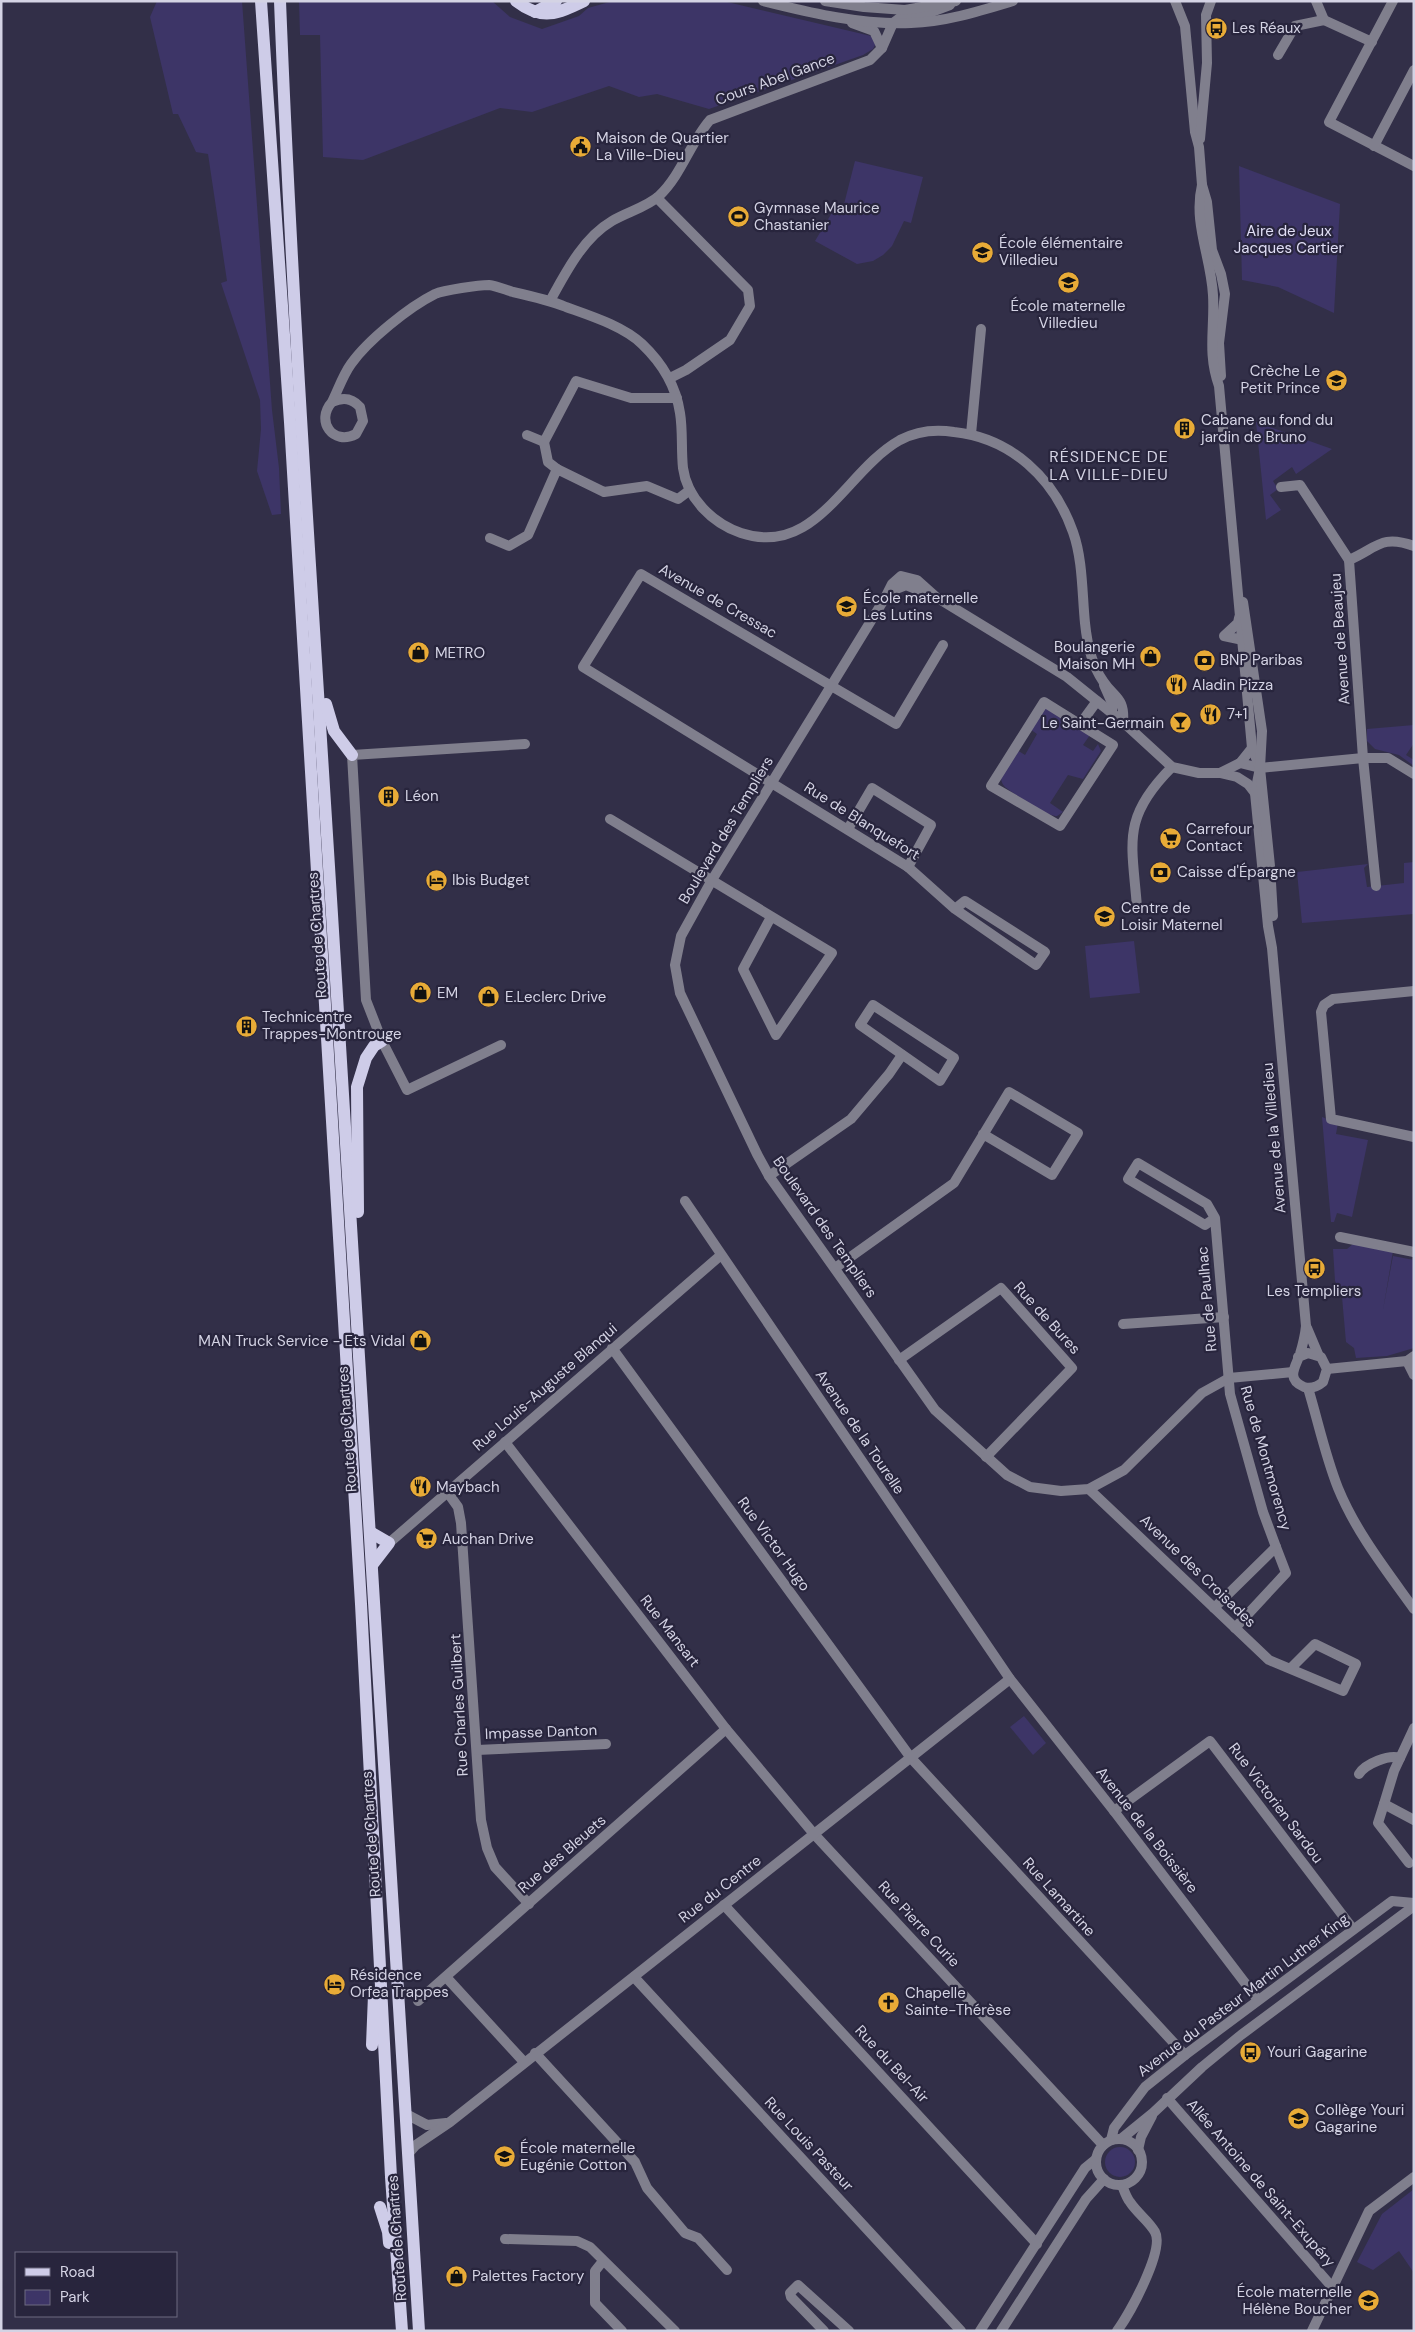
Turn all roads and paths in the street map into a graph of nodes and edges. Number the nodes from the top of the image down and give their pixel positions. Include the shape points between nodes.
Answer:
1 (261, 1) edge
2 (280, 1) edge
3 (516, 1) edge
4 (556, 1) edge
5 (584, 1) edge
6 (763, 1) edge
7 (825, 1) edge
8 (956, 1) edge
9 (961, 1) edge
10 (1013, 1) edge
11 (1175, 1) edge
12 (1211, 1) edge
13 (1316, 1) edge
14 (1393, 1) edge
15 (795, 9) junction
16 (882, 9) junction
17 (535, 12) junction
18 (1324, 20) junction
19 (893, 23) junction
20 (1372, 42) junction
21 (882, 48) junction
22 (1278, 55) dead end
23 (1414, 70) edge
24 (1374, 146) junction
25 (1199, 147) junction
26 (1414, 166) edge
27 (1202, 185) junction
28 (657, 198) junction
29 (1211, 279) junction
30 (1225, 294) junction
31 (550, 301) junction
32 (981, 328) dead end
33 (670, 378) junction
34 (1219, 386) junction
35 (677, 398) junction
36 (332, 402) dead end
37 (971, 434) junction
38 (527, 435) dead end
39 (544, 442) junction
40 (557, 469) junction
41 (1281, 487) dead end
42 (690, 490) junction
43 (490, 538) dead end
44 (1414, 546) edge
45 (1349, 560) junction
46 (1239, 587) junction
47 (313, 591) junction
48 (1240, 618) junction
49 (1243, 640) junction
50 (943, 645) dead end
51 (1103, 682) junction
52 (832, 686) junction
53 (1097, 702) junction
54 (1112, 714) junction
55 (1123, 722) junction
56 (1081, 723) junction
57 (526, 744) dead end
58 (1252, 748) junction
59 (352, 755) junction
60 (1363, 758) junction
61 (1240, 764) junction
62 (1172, 767) junction
63 (1260, 768) junction
64 (1220, 774) junction
65 (1414, 774) edge
66 (1237, 776) junction
67 (772, 783) junction
68 (1255, 793) junction
69 (610, 819) dead end
70 (848, 829) junction
71 (908, 867) junction
72 (712, 880) junction
73 (1376, 886) dead end
74 (1137, 907) dead end
75 (955, 909) junction
76 (771, 917) junction
77 (1272, 948) junction
78 (1414, 991) edge
79 (382, 1041) junction
80 (501, 1045) dead end
81 (902, 1055) junction
82 (983, 1134) junction
83 (1414, 1137) edge
84 (769, 1176) junction
85 (685, 1201) dead end
86 (1215, 1218) junction
87 (351, 1232) junction
88 (1340, 1237) dead end
89 (1414, 1252) edge
90 (721, 1255) junction
91 (835, 1268) junction
92 (1224, 1317) junction
93 (1123, 1324) dead end
94 (1306, 1326) junction
95 (612, 1348) junction
96 (1318, 1354) junction
97 (1298, 1357) junction
98 (1411, 1358) edge
99 (900, 1360) junction
100 (1328, 1369) junction
101 (1292, 1372) junction
102 (1414, 1375) edge
103 (1229, 1378) junction
104 (1319, 1385) junction
105 (1308, 1388) junction
106 (1316, 1419) junction
107 (506, 1442) junction
108 (986, 1457) junction
109 (1089, 1489) junction
110 (448, 1493) junction
111 (370, 1532) junction
112 (389, 1543) junction
113 (1276, 1547) junction
114 (372, 1565) junction
115 (1214, 1608) junction
116 (1414, 1609) edge
117 (1235, 1628) junction
118 (1290, 1668) junction
119 (1010, 1679) junction
120 (1414, 1728) edge
121 (726, 1729) junction
122 (606, 1744) dead end
123 (477, 1750) junction
124 (911, 1758) junction
125 (1400, 1758) junction
126 (1359, 1774) dead end
127 (1384, 1804) junction
128 (1114, 1810) junction
129 (1414, 1820) edge
130 (814, 1834) junction
131 (1409, 1863) dead end
132 (528, 1904) junction
133 (1414, 1904) edge
134 (724, 1905) junction
135 (1353, 1929) junction
136 (380, 1973) junction
137 (446, 1977) junction
138 (634, 1977) junction
139 (1258, 2000) junction
140 (418, 2002) dead end
141 (372, 2045) dead end
142 (535, 2053) junction
143 (1185, 2055) junction
144 (524, 2062) junction
145 (1167, 2098) junction
146 (1153, 2113) junction
147 (406, 2114) junction
148 (450, 2122) junction
149 (1112, 2141) junction
150 (1138, 2150) junction
151 (408, 2154) junction
152 (1096, 2159) junction
153 (1414, 2177) edge
154 (1104, 2179) junction
155 (1122, 2185) junction
156 (380, 2207) dead end
157 (505, 2239) dead end
158 (1037, 2244) junction
159 (604, 2261) junction
160 (727, 2270) dead end
161 (399, 2283) junction
162 (1333, 2288) junction
163 (402, 2331) edge
164 (419, 2331) edge
165 (622, 2331) edge
166 (675, 2331) edge
167 (824, 2331) edge
168 (849, 2331) edge
169 (961, 2331) edge
170 (980, 2331) edge
171 (1001, 2331) edge
172 (1117, 2331) edge
173 (1312, 2331) edge

1 - 136 main road, Route de Chartres via 362,1604
2 - 47 main road, Route de Chartres via 289,228
3 - 17 main road
4 - 17 main road
5 - 17 main road via 555,14
6 - 15 street
7 - 16 street
8 - 16 street via 905,10
9 - 19 street via 926,14 901,17
10 - 19 street via 943,19
11 - 25 street, Avenue de la Villedieu via 1185,26
12 - 25 street, Avenue de la Villedieu via 1206,14 1207,63
13 - 18 street
14 - 20 street
15 - 19 street
15 - 21 street via 862,25 874,31
16 - 19 street
18 - 20 street
18 - 22 street via 1295,26
19 - 21 street, Cours Abel Gance
20 - 24 street via 1330,122
21 - 28 street, Cours Abel Gance via 870,60 710,120 682,166
23 - 24 street
24 - 26 street
25 - 27 street, Avenue de la Villedieu
27 - 29 street, Avenue de la Villedieu via 1198,201
27 - 30 street, Avenue de la Villedieu via 1212,250
28 - 31 street, Cours Abel Gance via 611,221 597,233 585,245
28 - 33 street via 748,290 750,306 730,340
29 - 30 street
29 - 34 street, Avenue de la Villedieu via 1211,340
30 - 34 street, Avenue de la Villedieu via 1219,343 1222,374
31 - 33 street via 627,333 642,343
31 - 36 street via 489,285 437,293 382,330 350,364
32 - 37 street
33 - 35 street
34 - 46 street, Avenue de la Villedieu
35 - 39 street via 631,398 576,380
35 - 42 street via 683,466
37 - 42 street via 939,430 904,438 880,452 816,519 788,535 771,538 739,532 709,514
37 - 51 street via 1002,445 1032,467 1046,481 1068,519 1077,547 1087,641
38 - 39 street
39 - 40 street via 548,462
40 - 42 street via 604,492 647,486 678,499
40 - 43 street via 528,535 509,546
41 - 45 street via 1300,486
44 - 45 street, Avenue de Beaujeu via 1397,540 1389,541 1374,545
45 - 60 street, Avenue de Beaujeu
46 - 48 street, Avenue de la Villedieu
46 - 63 street, Avenue de la Villedieu via 1246,613 1262,731
47 - 59 main road via 323,638 329,720
47 - 87 main road, Route de Chartres
48 - 49 street, Avenue de la Villedieu
48 - 49 street via 1224,636
49 - 58 street, Avenue de la Villedieu
50 - 52 street via 896,724
51 - 54 street via 1112,703
51 - 55 street via 1118,696 1124,713
52 - 53 street, Boulevard des Templiers via 892,584 901,576 917,580 936,597 1067,677
52 - 67 street, Boulevard des Templiers
52 - 67 street, Avenue de Cressac via 641,574 583,667
53 - 54 street, Boulevard des Templiers
53 - 56 street
54 - 55 street, Boulevard des Templiers
55 - 62 street, Boulevard des Templiers
56 - 56 street via 1044,702 991,786 1060,826 1114,745
57 - 59 street
58 - 61 street
58 - 63 street, Avenue de la Villedieu
59 - 79 street via 366,1000
60 - 63 street
60 - 65 street via 1388,758
60 - 73 street, Avenue de Beaujeu
61 - 63 street
61 - 64 street
62 - 64 street
62 - 74 street via 1155,784 1135,818 1132,835
63 - 66 street
63 - 68 street, Avenue de la Villedieu
63 - 77 street, Avenue de la Villedieu via 1270,866
64 - 66 street
66 - 68 street
67 - 70 street, Rue de Blanquefort
67 - 72 street, Boulevard des Templiers
68 - 77 street, Avenue de la Villedieu
69 - 72 street
70 - 71 street, Rue de Blanquefort
70 - 71 street via 872,788 931,825
71 - 75 street, Rue de Blanquefort
72 - 76 street
72 - 84 street, Boulevard des Templiers via 680,936 675,966 678,984
75 - 75 street, Rue de Blanquefort via 964,901 1045,952 1036,965
76 - 76 street via 743,970 776,1035 832,953
77 - 94 street, Avenue de la Villedieu
78 - 83 street via 1333,999 1324,1005 1321,1012 1331,1119
79 - 80 street via 407,1090
79 - 87 main road via 366,1058 357,1087 359,1220
81 - 81 street via 940,1081 954,1058 873,1005 860,1026
81 - 84 street via 852,1119
82 - 82 street via 1052,1175 1078,1133 1009,1092
82 - 91 street via 954,1183
84 - 91 street, Boulevard des Templiers
85 - 90 street, Avenue de la Tourelle
86 - 86 street, Rue de Paulhac via 1207,1204 1138,1163 1128,1179 1205,1225
86 - 92 street, Rue de Paulhac
87 - 111 main road, Route de Chartres
88 - 89 street
90 - 95 street, Rue Louis-Auguste Blanqui
90 - 119 street, Avenue de la Tourelle
91 - 99 street, Boulevard des Templiers
92 - 93 street
92 - 103 street, Rue de Paulhac
94 - 96 street, Avenue de la Villedieu
94 - 97 street, Avenue de la Villedieu
95 - 107 street, Rue Louis-Auguste Blanqui
95 - 124 street, Rue Victor Hugo
96 - 97 street
96 - 100 street
97 - 101 street
98 - 100 street
98 - 102 street
99 - 108 street, Boulevard des Templiers via 935,1410
99 - 108 street, Rue de Bures via 1001,1288 1072,1368
100 - 104 street via 1326,1378
101 - 103 street, Boulevard des Templiers
101 - 105 street via 1298,1383
103 - 109 street, Boulevard des Templiers via 1202,1393 1124,1470
103 - 113 street, Rue de Montmorency via 1230,1394
104 - 105 street
104 - 106 street
105 - 106 street
106 - 116 street via 1338,1488 1353,1521
107 - 110 street, Rue Louis-Auguste Blanqui
107 - 121 street, Rue Mansart
108 - 109 street, Boulevard des Templiers via 1007,1475 1030,1487 1060,1491
109 - 115 street, Avenue des Croisades
110 - 112 street, Rue Louis-Auguste Blanqui
110 - 123 street, Rue Charles Guilbert via 458,1507 461,1524
111 - 112 main road
111 - 114 main road, Route de Chartres
112 - 114 main road
113 - 115 street, Rue de Montmorency
113 - 117 street, Rue de Montmorency via 1286,1574
114 - 147 main road, Route de Chartres
115 - 117 street, Avenue des Croisades
117 - 118 street, Avenue des Croisades via 1269,1660
118 - 118 street, Avenue des Croisades via 1343,1691 1356,1664 1315,1644
119 - 124 street, Rue du Centre
119 - 128 street, Avenue de la Boissière
120 - 125 street
121 - 130 street, Rue Mansart
121 - 132 street, Rue des Bleuets
122 - 123 street, Impasse Danton
123 - 132 street, Rue Charles Guilbert via 480,1820 488,1848 495,1867
124 - 130 street, Rue du Centre
124 - 143 street, Rue Lamartine
125 - 126 street via 1388,1758 1362,1768
125 - 127 street
127 - 129 street
127 - 131 street via 1378,1823
128 - 135 street, Rue Victorien Sardou via 1210,1741
128 - 139 street, Avenue de la Boissière
130 - 134 street, Rue du Centre
130 - 149 street, Rue Pierre Curie
132 - 137 street, Rue des Bleuets
133 - 135 street, Avenue du Pasteur Martin Luther King via 1392,1901
133 - 145 street, Avenue du Pasteur Martin Luther King via 1242,2034
134 - 138 street, Rue du Centre
134 - 158 street, Rue du Bel-Air
135 - 139 street, Avenue du Pasteur Martin Luther King
136 - 141 main road via 374,1994
136 - 161 main road, Route de Chartres
137 - 140 street, Rue des Bleuets
137 - 144 street
138 - 142 street, Rue du Centre
138 - 169 street, Rue Louis Pasteur
139 - 143 street, Avenue du Pasteur Martin Luther King
142 - 144 street, Rue du Centre
142 - 160 street via 635,2162 647,2188 685,2233 698,2238
143 - 149 street, Avenue du Pasteur Martin Luther King via 1145,2087 1114,2128
144 - 148 street, Rue du Centre
145 - 146 street, Avenue du Pasteur Martin Luther King
145 - 162 street, Allée Antoine de Saint-Exupéry
146 - 149 street, Avenue du Pasteur Martin Luther King
146 - 150 street, Avenue du Pasteur Martin Luther King
147 - 148 street via 427,2125
147 - 151 main road, Route de Chartres
148 - 151 street, Rue du Centre
149 - 150 street via 1128,2141
149 - 152 street, Avenue du Pasteur Martin Luther King
150 - 155 street, Avenue du Pasteur Martin Luther King via 1142,2162 1138,2175
151 - 164 main road, Route de Chartres
152 - 154 street via 1096,2166
152 - 158 street, Avenue du Pasteur Martin Luther King via 1085,2168
153 - 162 street via 1369,2211
154 - 155 street
154 - 171 street via 1086,2200
155 - 172 street via 1129,2202 1156,2233 1158,2244 1127,2317
156 - 161 main road via 388,2232 391,2268
157 - 159 street via 577,2241 590,2247
158 - 170 street, Avenue du Pasteur Martin Luther King
159 - 165 street via 595,2271 595,2303
159 - 166 street
161 - 163 main road, Route de Chartres
162 - 173 street
167 - 168 street via 791,2297 790,2293 798,2285

